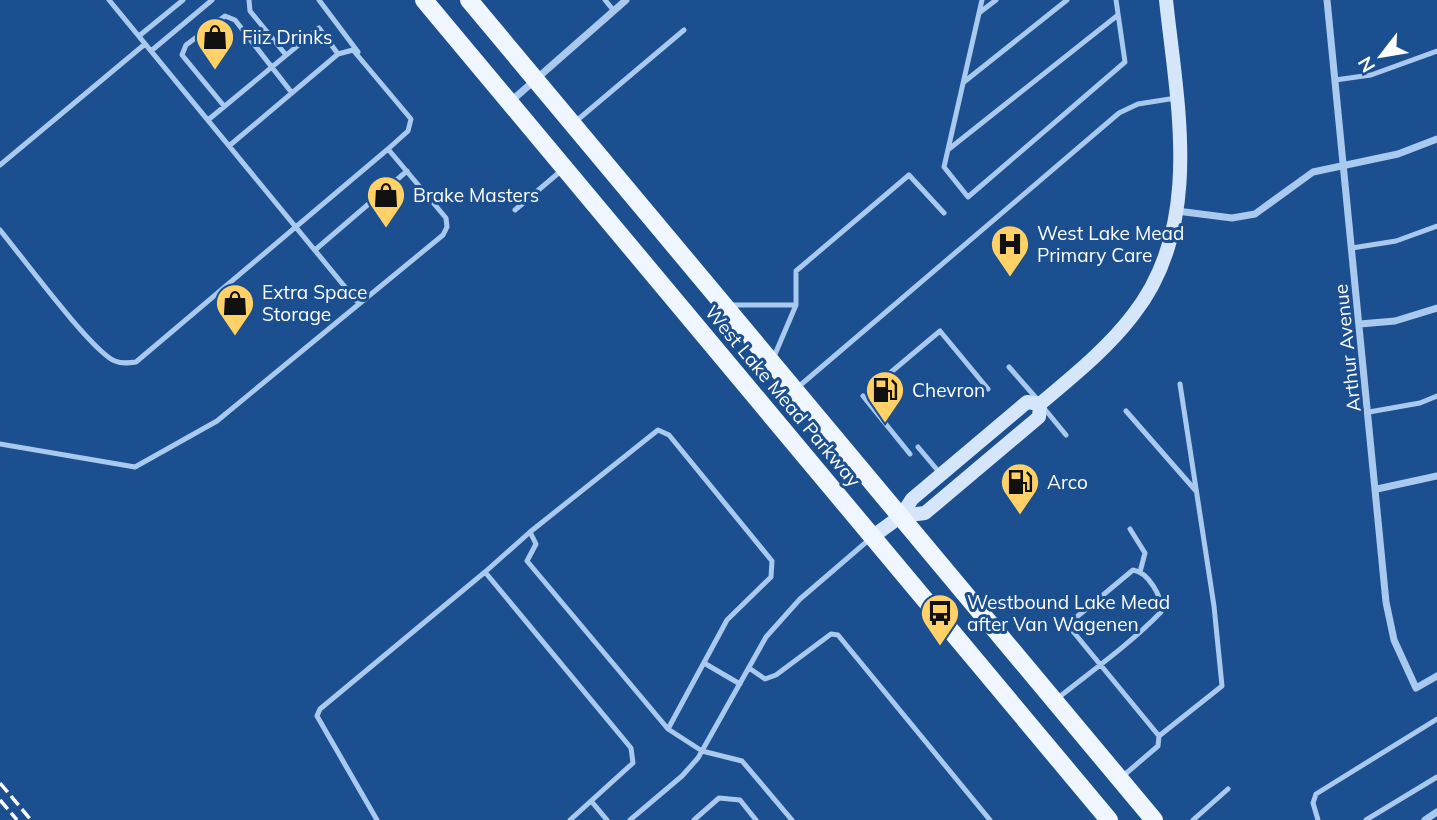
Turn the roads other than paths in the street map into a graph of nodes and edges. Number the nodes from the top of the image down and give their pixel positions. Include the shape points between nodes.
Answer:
1 (109, 0) edge
2 (183, 0) edge
3 (212, 0) edge
4 (249, 0) edge
5 (319, 0) edge
6 (424, 0) edge
7 (469, 0) edge
8 (605, 0) edge
9 (626, 0) edge
10 (982, 0) edge
11 (996, 0) edge
12 (1067, 0) edge
13 (1116, 0) edge
14 (1166, 0) edge
15 (1327, 0) edge
16 (614, 11) junction
17 (979, 13) junction
18 (1118, 15) junction
19 (684, 30) dead end
20 (139, 36) junction
21 (145, 44) junction
22 (151, 51) junction
23 (1437, 51) edge
24 (338, 54) junction
25 (359, 54) junction
26 (286, 55) junction
27 (271, 68) junction
28 (536, 80) junction
29 (1335, 80) junction
30 (964, 82) junction
31 (292, 93) junction
32 (1176, 98) junction
33 (510, 102) junction
34 (224, 106) junction
35 (208, 120) junction
36 (573, 124) junction
37 (1437, 139) edge
38 (229, 146) junction
39 (388, 149) junction
40 (948, 149) junction
41 (0, 165) edge
42 (1343, 166) junction
43 (564, 168) junction
44 (407, 171) junction
45 (514, 210) dead end
46 (1177, 211) junction
47 (944, 213) dead end
48 (1437, 226) edge
49 (296, 227) junction
50 (0, 230) edge
51 (1352, 248) junction
52 (315, 250) junction
53 (359, 304) junction
54 (725, 305) junction
55 (796, 305) junction
56 (1437, 308) edge
57 (1360, 324) junction
58 (772, 362) junction
59 (1009, 367) dead end
60 (878, 383) dead end
61 (1180, 384) dead end
62 (795, 389) junction
63 (988, 389) dead end
64 (863, 396) dead end
65 (1437, 396) edge
66 (1040, 404) junction
67 (1126, 411) dead end
68 (1369, 412) junction
69 (1066, 435) dead end
70 (0, 444) edge
71 (918, 447) dead end
72 (910, 454) dead end
73 (941, 474) junction
74 (1437, 476) edge
75 (1377, 489) junction
76 (1196, 491) junction
77 (901, 516) junction
78 (1130, 529) dead end
79 (530, 532) junction
80 (872, 537) junction
81 (485, 572) junction
82 (1140, 572) junction
83 (704, 663) junction
84 (1100, 665) junction
85 (749, 668) junction
86 (1437, 676) edge
87 (740, 684) junction
88 (1055, 700) junction
89 (1437, 719) edge
90 (668, 729) junction
91 (1159, 736) junction
92 (702, 751) junction
93 (1437, 777) edge
94 (1120, 779) junction
95 (1228, 789) dead end
96 (592, 802) junction
97 (1437, 813) edge
98 (377, 820) edge
99 (570, 820) edge
100 (607, 820) edge
101 (630, 820) edge
102 (694, 820) edge
103 (756, 820) edge
104 (792, 820) edge
105 (990, 820) edge
106 (1109, 820) edge
107 (1154, 820) edge
108 (1193, 820) edge
109 (1318, 820) edge
110 (1366, 820) edge
111 (1425, 820) edge

1 - 20 lane
2 - 20 lane
3 - 22 lane
4 - 26 lane via 250,10
5 - 25 lane
6 - 33 main road, West Lake Mead Parkway
7 - 28 main road, West Lake Mead Parkway
8 - 16 lane
9 - 16 street
10 - 17 lane
11 - 17 lane
12 - 30 lane
13 - 18 lane
14 - 32 main road
15 - 29 street, Arthur Avenue
16 - 28 street
17 - 30 lane
18 - 40 lane
18 - 40 lane via 1125,62 968,197 944,167
19 - 36 lane
20 - 21 lane
21 - 22 lane
21 - 41 lane
22 - 35 lane
23 - 29 lane via 1380,72
24 - 25 lane via 353,50
24 - 26 lane via 319,27
24 - 31 lane
25 - 39 lane via 411,119 408,131
26 - 27 lane
27 - 31 lane
27 - 34 lane
27 - 34 lane via 235,20 225,16 186,45 182,55
28 - 33 street
28 - 36 main road, West Lake Mead Parkway
29 - 42 street, Arthur Avenue
30 - 40 lane
31 - 38 lane
32 - 46 main road via 1181,171
32 - 62 lane via 1138,104 1119,113
33 - 43 main road, West Lake Mead Parkway
34 - 35 lane
35 - 38 lane
36 - 54 main road, West Lake Mead Parkway
37 - 42 street via 1398,154
38 - 49 lane
39 - 44 lane
39 - 49 lane
42 - 46 street via 1313,172 1255,214 1232,218
42 - 51 street, Arthur Avenue
43 - 45 lane
43 - 80 main road, West Lake Mead Parkway
44 - 52 lane
44 - 53 lane via 446,218 447,227
46 - 66 main road via 1162,264 1136,313
47 - 55 lane via 909,175 796,271
48 - 51 lane via 1396,241
49 - 50 lane via 136,362 127,364 114,361 94,344
49 - 52 lane
51 - 57 street, Arthur Avenue
52 - 53 lane
53 - 70 lane via 217,421 135,467
54 - 55 lane
54 - 58 main road, West Lake Mead Parkway
55 - 58 lane
56 - 57 street via 1395,321
57 - 68 street, Arthur Avenue
58 - 62 main road, West Lake Mead Parkway
59 - 66 lane
60 - 63 lane via 940,331
61 - 76 lane
62 - 77 main road, West Lake Mead Parkway
64 - 72 lane
65 - 68 lane
66 - 69 lane
66 - 73 main road via 1027,402
66 - 77 main road via 1039,417 925,513
67 - 76 lane
68 - 75 street, Arthur Avenue
71 - 73 lane
73 - 77 main road via 912,499
74 - 75 street
75 - 86 street, Arthur Avenue via 1386,602 1394,640 1416,688
76 - 91 lane via 1222,686
77 - 80 main road
77 - 88 main road, West Lake Mead Parkway
78 - 82 lane via 1143,547
79 - 81 lane
79 - 83 lane via 658,430 669,435 772,561 771,577 727,620
79 - 90 lane via 536,544 527,561
80 - 85 lane via 800,599 766,637
80 - 106 main road, West Lake Mead Parkway
81 - 96 lane via 631,748 633,763
81 - 98 lane via 320,709 317,716
82 - 84 lane via 1160,596 1161,612
82 - 84 lane via 1128,572 1070,624
83 - 87 lane
83 - 90 lane
84 - 88 lane
84 - 91 lane
85 - 87 lane
85 - 105 lane via 765,679 776,675 831,634 838,635
87 - 92 lane
88 - 94 main road, West Lake Mead Parkway
89 - 109 lane via 1316,794 1313,803
90 - 92 lane
91 - 94 lane via 1158,746
92 - 101 lane
92 - 104 lane via 742,761
93 - 110 lane
94 - 107 main road, West Lake Mead Parkway
95 - 108 lane
96 - 99 lane
96 - 100 lane
97 - 111 street
102 - 103 lane via 719,799 740,800

